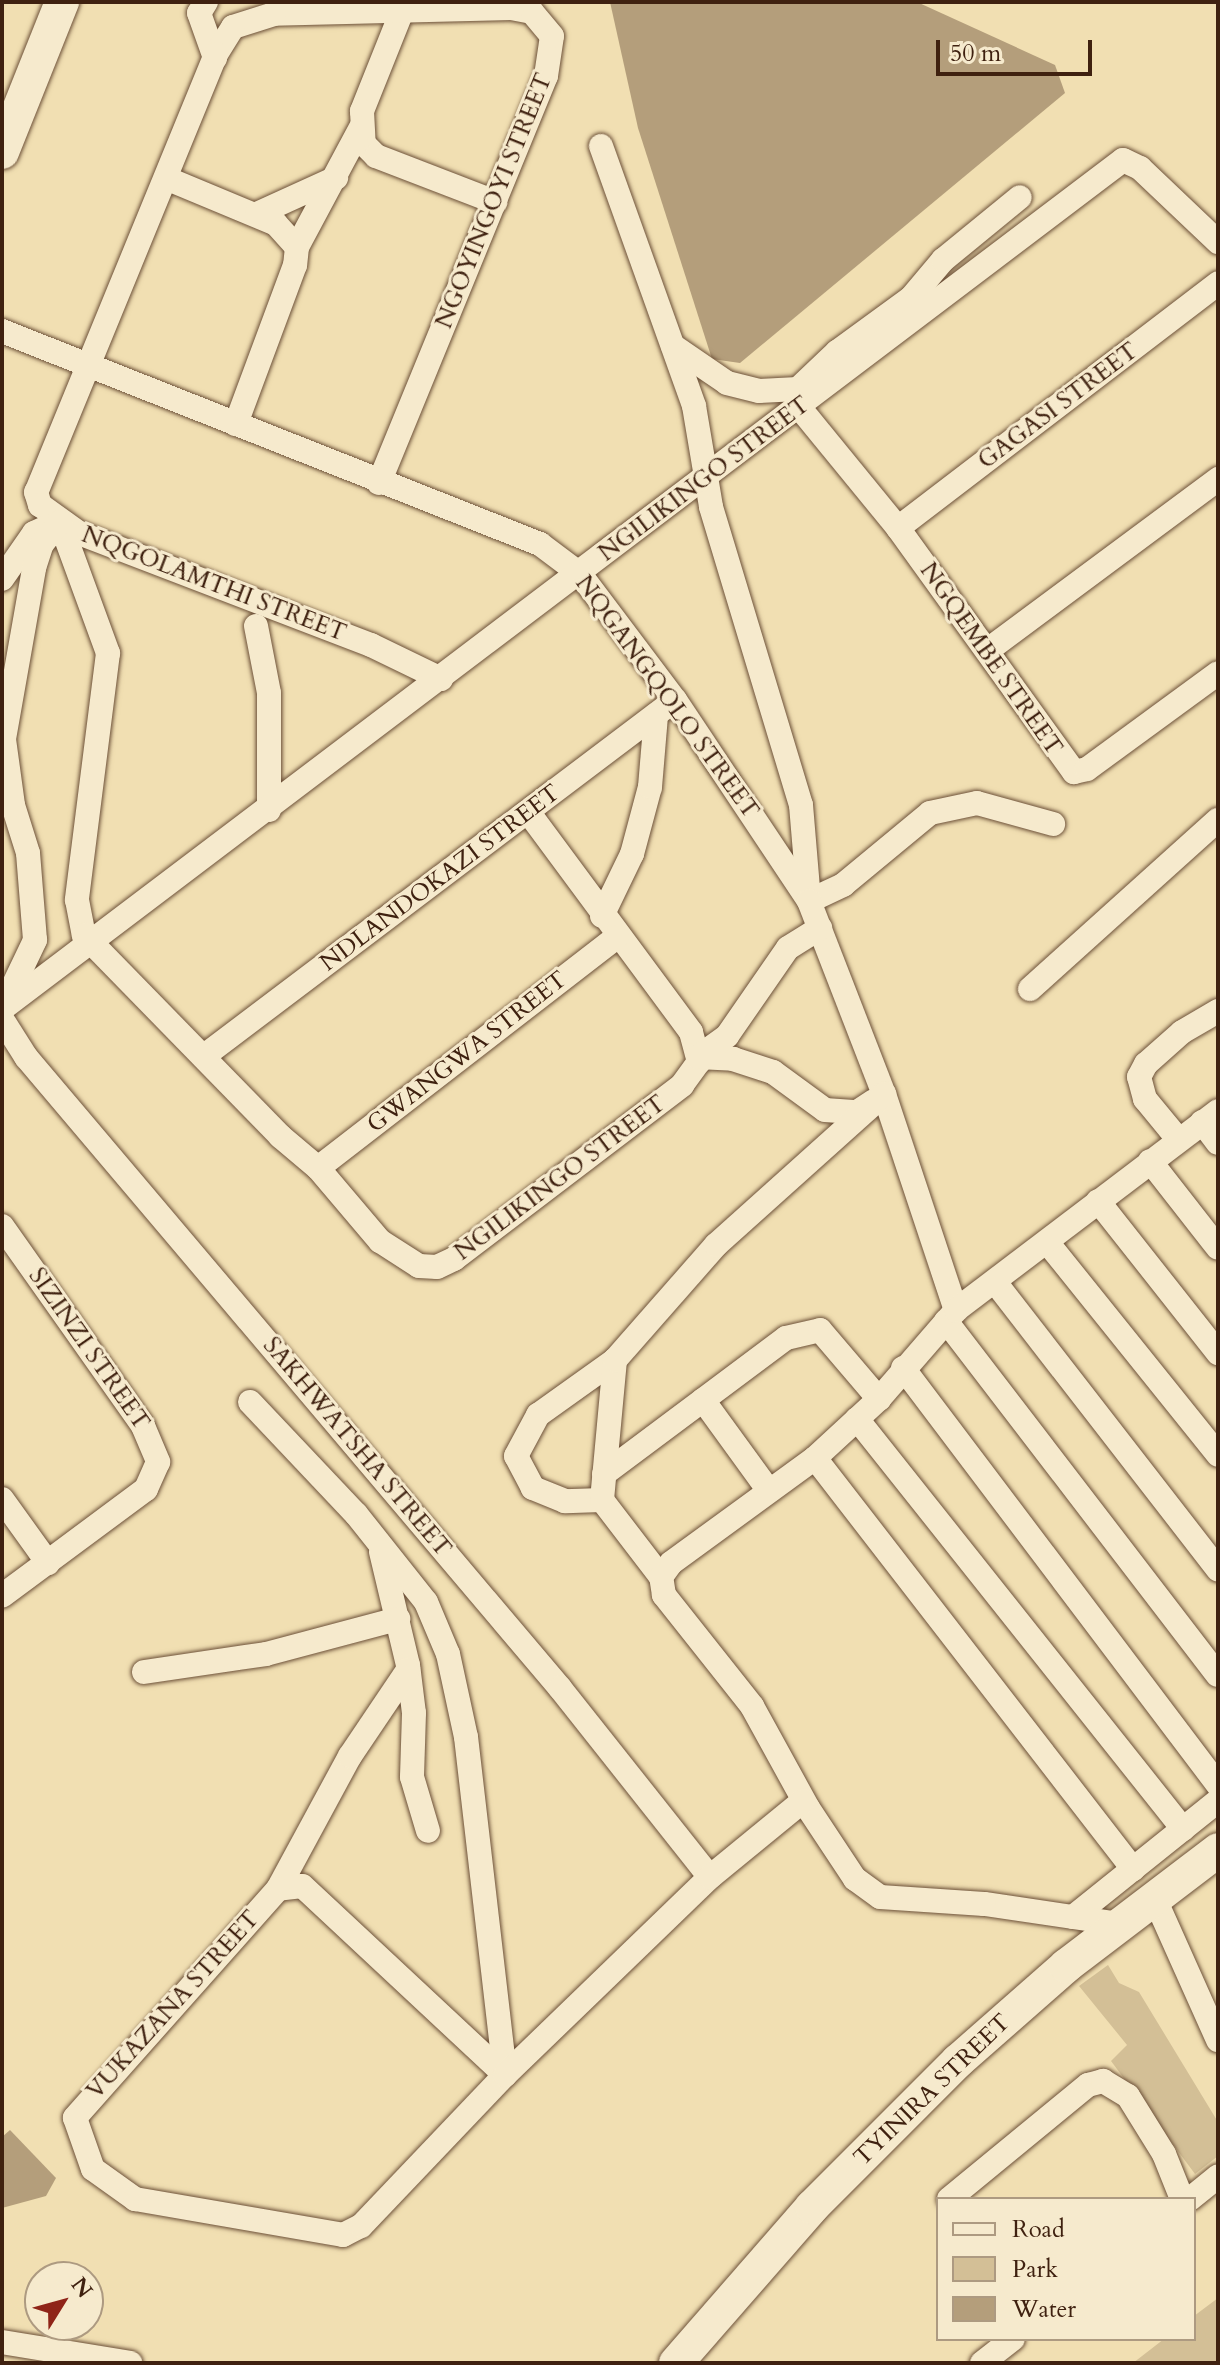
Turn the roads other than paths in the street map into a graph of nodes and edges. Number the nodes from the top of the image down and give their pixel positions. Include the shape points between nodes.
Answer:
1 (62, 2) edge
2 (206, 2) edge
3 (402, 11) junction
4 (215, 58) junction
5 (360, 129) junction
6 (601, 146) dead end
7 (2, 152) edge
8 (336, 178) junction
9 (168, 179) junction
10 (1020, 197) dead end
11 (495, 202) junction
12 (257, 214) junction
13 (1218, 242) edge
14 (297, 247) junction
15 (1218, 283) edge
16 (2, 331) edge
17 (673, 346) junction
18 (91, 368) junction
19 (799, 407) junction
20 (236, 424) junction
21 (704, 480) junction
22 (1217, 481) edge
23 (379, 483) junction
24 (60, 522) junction
25 (898, 528) junction
26 (580, 574) junction
27 (2, 579) edge
28 (256, 626) dead end
29 (988, 650) junction
30 (1218, 673) edge
31 (441, 679) junction
32 (666, 708) junction
33 (3, 736) edge
34 (6, 793) edge
35 (269, 810) junction
36 (528, 812) junction
37 (1218, 820) edge
38 (1053, 824) dead end
39 (809, 901) junction
40 (602, 916) junction
41 (820, 928) junction
42 (617, 937) junction
43 (93, 942) junction
44 (1030, 989) dead end
45 (2, 1008) edge
46 (1218, 1011) edge
47 (2, 1019) edge
48 (204, 1056) junction
49 (698, 1057) junction
50 (884, 1094) junction
51 (1210, 1117) edge
52 (1178, 1139) junction
53 (1218, 1143) edge
54 (1150, 1161) junction
55 (318, 1168) junction
56 (1098, 1201) junction
57 (2, 1226) edge
58 (1047, 1242) junction
59 (1218, 1248) edge
60 (995, 1282) junction
61 (951, 1316) junction
62 (1218, 1353) edge
63 (615, 1360) junction
64 (903, 1368) junction
65 (879, 1399) junction
66 (703, 1400) junction
67 (250, 1402) dead end
68 (857, 1419) junction
69 (1218, 1455) edge
70 (815, 1458) junction
71 (604, 1474) junction
72 (769, 1491) junction
73 (2, 1499) edge
74 (602, 1500) junction
75 (376, 1539) junction
76 (48, 1563) junction
77 (1218, 1570) edge
78 (661, 1577) junction
79 (2, 1596) edge
80 (398, 1619) junction
81 (408, 1670) junction
82 (144, 1672) dead end
83 (1218, 1675) edge
84 (1218, 1785) edge
85 (803, 1801) junction
86 (1218, 1801) edge
87 (1183, 1829) junction
88 (428, 1831) dead end
89 (1218, 1850) edge
90 (1133, 1869) junction
91 (710, 1877) junction
92 (278, 1889) junction
93 (1154, 1897) junction
94 (1073, 1917) junction
95 (1120, 1924) junction
96 (1212, 2006) edge
97 (1218, 2040) edge
98 (505, 2075) junction
99 (1218, 2176) edge
100 (951, 2197) edge
101 (1181, 2197) edge
102 (1192, 2197) edge
103 (1010, 2341) edge
104 (2, 2342) edge
105 (130, 2363) edge
106 (676, 2363) edge
107 (982, 2363) edge

1 - 7 street
2 - 4 street via 199,13
3 - 4 street, NGOYINGOYI STREET via 250,19 233,27
3 - 5 street
3 - 11 street, NGOYINGOYI STREET via 512,8 545,22 553,52
4 - 9 street, NGOYINGOYI STREET
5 - 8 street
5 - 11 street via 364,144 376,156
6 - 17 street
8 - 12 street
8 - 14 street
9 - 12 street
9 - 18 street, NGOYINGOYI STREET
10 - 17 street via 943,260 911,298 837,352 798,389 759,391 727,383
11 - 23 street, NGOYINGOYI STREET
12 - 14 street via 276,224
13 - 19 street, NGILIKINGO STREET via 1140,168 1123,160
14 - 20 street
15 - 25 street, GAGASI STREET
16 - 18 street, NQGANGQOLO STREET
17 - 21 street via 694,406
18 - 20 street, NQGANGQOLO STREET
18 - 24 street, NQGOLAMTHI STREET via 67,408 36,492 40,505
19 - 21 street, NGILIKINGO STREET
19 - 25 street, NGQEMBE STREET
20 - 23 street, NQGANGQOLO STREET
21 - 26 street, NGILIKINGO STREET
21 - 39 street via 801,805
22 - 29 street
23 - 26 street, NQGANGQOLO STREET via 540,544
24 - 27 street via 34,533
24 - 31 street, NQGOLAMTHI STREET via 371,645
24 - 33 street via 42,544 34,568
24 - 43 street via 108,653 77,900 84,935
25 - 29 street, NGQEMBE STREET
26 - 31 street, NGILIKINGO STREET
26 - 32 street, NQGANGQOLO STREET
28 - 35 street via 269,693
29 - 30 street, NGQEMBE STREET via 1074,772 1087,769
31 - 35 street, NGILIKINGO STREET
32 - 36 street, NDLANDOKAZI STREET
32 - 39 street, NQGANGQOLO STREET
32 - 40 street via 632,854
33 - 34 street
34 - 45 street via 28,853 35,940
35 - 43 street, NGILIKINGO STREET
36 - 40 street
36 - 48 street, NDLANDOKAZI STREET
37 - 44 street
38 - 39 street via 977,803 940,810 843,885
39 - 41 street, NQGANGQOLO STREET
40 - 42 street
41 - 49 street via 788,948 727,1036
41 - 50 street, NQGANGQOLO STREET
42 - 49 street via 691,1032
42 - 55 street, GWANGWA STREET
43 - 45 street, NGILIKINGO STREET
43 - 48 street, NGILIKINGO STREET
46 - 52 street via 1182,1032 1139,1077 1145,1099
47 - 91 street, SAKHWATSHA STREET via 26,1057 560,1688
48 - 55 street, NGILIKINGO STREET
49 - 50 street via 733,1059 773,1072 825,1110 857,1112
49 - 55 street, NGILIKINGO STREET via 682,1085 437,1267 398,1257
50 - 61 street, NQGANGQOLO STREET
50 - 63 street via 716,1245
51 - 52 street
51 - 53 street
52 - 54 street
54 - 56 street
54 - 59 street
56 - 58 street
56 - 62 street
57 - 76 street, SIZINZI STREET via 143,1426 158,1462 146,1489
58 - 60 street
58 - 69 street
60 - 61 street
60 - 77 street
61 - 64 street
61 - 83 street, NQGANGQOLO STREET
63 - 71 street
63 - 74 street via 538,1415 516,1456 533,1488 565,1501
64 - 65 street
64 - 84 street
65 - 66 street via 820,1330 786,1338
65 - 68 street
66 - 71 street
66 - 72 street
67 - 75 street
68 - 70 street
68 - 87 street
70 - 72 street
70 - 90 street
71 - 74 street
72 - 78 street via 671,1563
73 - 76 street
74 - 78 street
75 - 80 street
75 - 98 street via 426,1602 448,1654 466,1737
76 - 79 street, SIZINZI STREET
78 - 85 street via 664,1595 752,1706
80 - 81 street
80 - 82 street via 266,1654
81 - 88 street via 414,1713 412,1777
81 - 92 street via 350,1756
85 - 91 street, VUKAZANA STREET
85 - 94 street via 855,1879 880,1897
86 - 87 street
87 - 90 street
89 - 93 street, TYINIRA STREET
90 - 94 street
91 - 98 street, VUKAZANA STREET
92 - 98 street, VUKAZANA STREET via 302,1886
92 - 98 street, VUKAZANA STREET via 84,2103 75,2118 93,2169 135,2199 343,2235 361,2226
93 - 95 street, TYINIRA STREET
93 - 96 street
94 - 95 street
95 - 106 street, TYINIRA STREET via 906,2112 812,2207
96 - 97 street
99 - 102 street
100 - 101 street via 1088,2085 1103,2081 1128,2096 1164,2154
103 - 107 street
104 - 105 street

